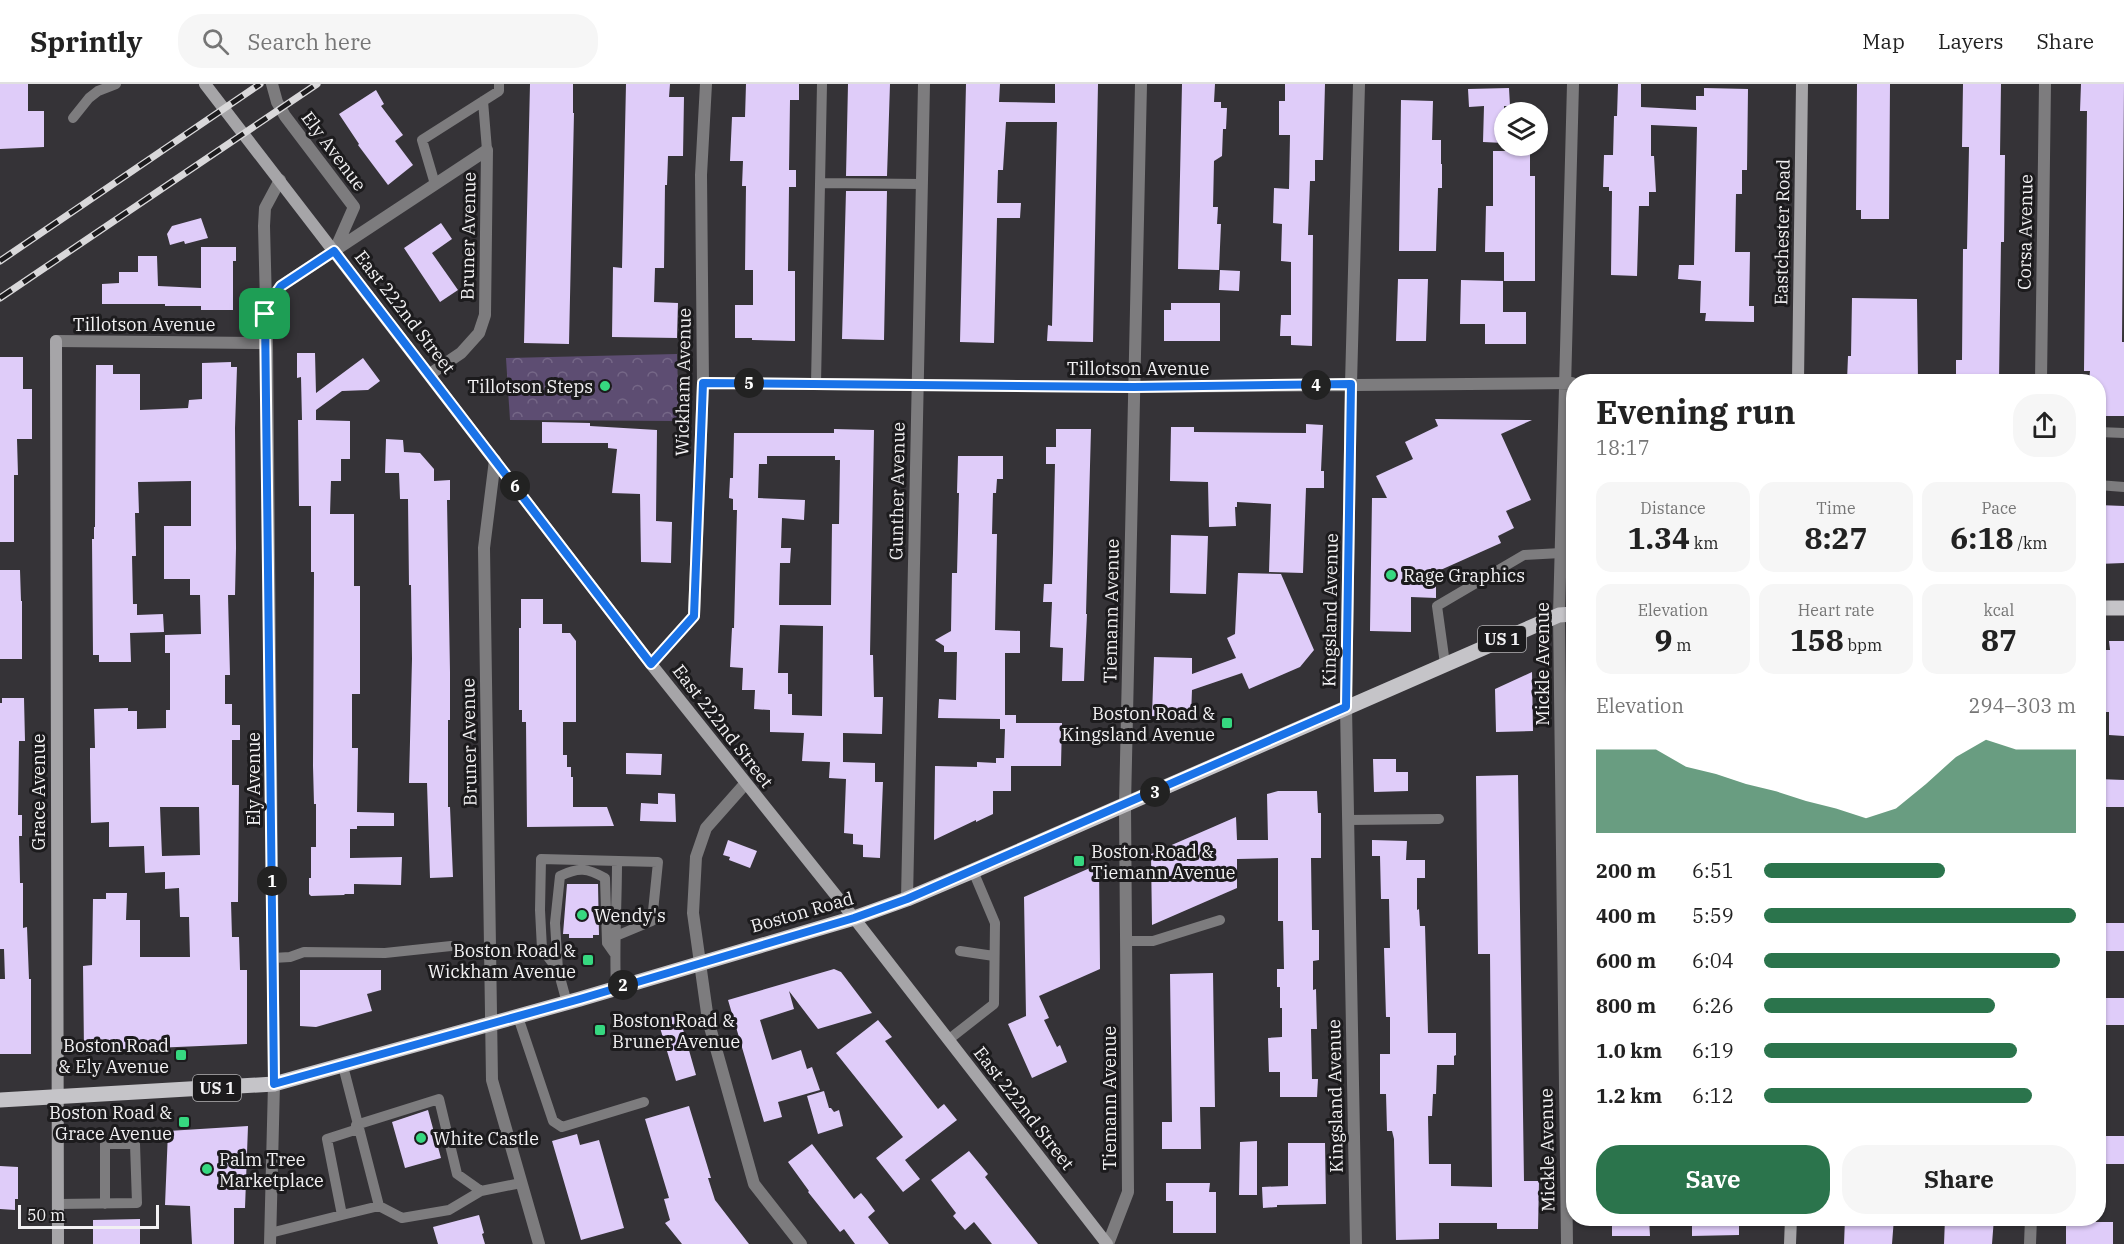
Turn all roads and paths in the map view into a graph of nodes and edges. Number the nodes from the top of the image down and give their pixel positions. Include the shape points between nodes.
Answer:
1 (116, 84) edge
2 (205, 84) edge
3 (272, 84) edge
4 (499, 84) edge
5 (706, 84) edge
6 (822, 84) edge
7 (924, 84) edge
8 (1141, 84) edge
9 (1359, 84) edge
10 (1573, 84) edge
11 (1802, 84) edge
12 (2045, 84) edge
13 (483, 101) junction
14 (73, 118) dead end
15 (487, 150) junction
16 (279, 180) junction
17 (820, 183) junction
18 (435, 184) junction
19 (922, 184) junction
20 (334, 251) junction
21 (265, 314) junction
22 (56, 341) joint
23 (267, 342) junction
24 (430, 374) junction
25 (1570, 374) edge
26 (1798, 374) edge
27 (2041, 374) edge
28 (703, 383) junction
29 (1566, 383) edge
30 (816, 384) junction
31 (917, 384) junction
32 (1351, 384) junction
33 (1134, 387) junction
34 (2106, 432) edge
35 (2124, 433) edge
36 (1566, 459) edge
37 (495, 460) junction
38 (2106, 486) edge
39 (2124, 487) edge
40 (1561, 553) junction
41 (2106, 608) edge
42 (2124, 608) edge
43 (1566, 614) edge
44 (651, 664) junction
45 (1445, 664) junction
46 (1346, 707) junction
47 (745, 784) junction
48 (1125, 806) junction
49 (1439, 819) dead end
50 (1348, 820) junction
51 (617, 862) junction
52 (973, 871) junction
53 (907, 899) junction
54 (854, 918) junction
55 (1220, 920) dead end
56 (616, 936) junction
57 (1126, 941) junction
58 (451, 946) dead end
59 (960, 951) dead end
60 (614, 953) junction
61 (994, 956) junction
62 (273, 958) junction
63 (701, 962) junction
64 (558, 970) junction
65 (615, 988) junction
66 (567, 1003) junction
67 (518, 1017) junction
68 (490, 1024) junction
69 (948, 1040) junction
70 (343, 1066) junction
71 (274, 1084) junction
72 (58, 1097) junction
73 (0, 1100) edge
74 (644, 1102) dead end
75 (357, 1127) junction
76 (521, 1183) junction
77 (481, 1191) junction
78 (58, 1204) junction
79 (105, 1204) junction
80 (379, 1206) junction
81 (342, 1215) junction
82 (1567, 1226) edge
83 (1791, 1226) edge
84 (2031, 1226) edge
85 (270, 1239) edge
86 (58, 1244) edge
87 (539, 1244) edge
88 (801, 1244) edge
89 (1108, 1244) edge
90 (1356, 1244) edge
91 (1567, 1244) edge
92 (1790, 1244) edge
93 (2030, 1244) edge

1 - 14 lane via 89,98
2 - 16 street, East 222nd Street
3 - 20 street, Ely Avenue via 285,116 354,207
4 - 13 lane via 499,91
5 - 28 street, Wickham Avenue via 701,175
6 - 17 lane
7 - 19 street, Gunther Avenue
8 - 33 street, Tiemann Avenue
9 - 32 street, Kingsland Avenue
10 - 25 street, Mickle Avenue
11 - 26 street, Eastchester Road
12 - 27 street, Corsa Avenue
13 - 15 lane
13 - 18 lane via 422,140
15 - 18 street, Bruner Avenue
15 - 24 street, Bruner Avenue via 484,315 479,333 461,353
16 - 20 street, East 222nd Street
16 - 21 street, Ely Avenue via 265,208
17 - 19 lane
17 - 30 lane
18 - 20 street, Bruner Avenue
19 - 31 street, Gunther Avenue
20 - 21 street via 281,286
20 - 24 street, East 222nd Street
21 - 23 street, Ely Avenue
22 - 23 street, Tillotson Avenue
22 - 72 street, Grace Avenue
23 - 62 street, Ely Avenue
24 - 37 street, East 222nd Street
28 - 30 street, Tillotson Avenue
28 - 44 street, Wickham Avenue via 694,616
29 - 32 street, Tillotson Avenue
30 - 31 street, Tillotson Avenue
31 - 33 street, Tillotson Avenue
31 - 53 street, Gunther Avenue
32 - 33 street, Tillotson Avenue
32 - 46 street, Kingsland Avenue
33 - 48 street, Tiemann Avenue
34 - 35 lane
36 - 40 street, Mickle Avenue
37 - 44 street, East 222nd Street
37 - 68 street, Bruner Avenue via 484,548
38 - 39 lane
40 - 43 street, Mickle Avenue
40 - 45 lane via 1524,555 1437,606
41 - 42 main road
43 - 45 main road, Boston Road / US 1
44 - 47 street, East 222nd Street
45 - 46 main road, Boston Road / US 1
46 - 48 main road, Boston Road / US 1
46 - 50 street, Kingsland Avenue
47 - 54 street, East 222nd Street
47 - 63 street via 706,828 696,856 693,913
48 - 52 main road, Boston Road / US 1
48 - 57 street, Tiemann Avenue
49 - 50 lane
50 - 90 street, Kingsland Avenue
51 - 56 lane
51 - 56 lane via 658,862 652,921
51 - 64 lane via 541,859 542,950
52 - 53 main road, Boston Road / US 1
52 - 61 lane via 995,923
53 - 54 main road, Boston Road / US 1
54 - 63 main road, Boston Road / US 1
54 - 69 street, East 222nd Street
55 - 57 lane via 1153,941
56 - 60 lane
57 - 89 street, Tiemann Avenue via 1128,1192
58 - 62 lane via 385,953 304,952
59 - 61 lane
60 - 64 lane via 607,944 605,878 591,870 574,870 560,876 555,923
60 - 65 lane
61 - 69 lane via 994,1004
62 - 71 street, Ely Avenue
63 - 65 main road, Boston Road / US 1
63 - 88 street via 708,1020 754,1184
64 - 66 lane
65 - 66 main road, Boston Road / US 1
66 - 67 main road, Boston Road / US 1
67 - 68 main road, Boston Road / US 1
67 - 74 lane via 553,1121 562,1127
68 - 70 main road, Boston Road / US 1
68 - 76 street, Bruner Avenue via 492,1080
69 - 89 street, East 222nd Street
70 - 71 main road, Boston Road / US 1
70 - 75 lane
71 - 72 main road, Boston Road / US 1
71 - 85 street, Ely Avenue
72 - 73 main road, Boston Road / US 1
72 - 78 street, Grace Avenue
75 - 77 lane via 439,1099 457,1174
75 - 80 lane
75 - 81 lane via 327,1139
76 - 77 lane
76 - 87 street, Bruner Avenue
77 - 80 lane via 448,1210 402,1218
78 - 79 lane
78 - 86 street, Grace Avenue
79 - 79 lane via 137,1203 135,1144 105,1144
80 - 81 lane
81 - 85 lane
82 - 91 street, Mickle Avenue
83 - 92 street
84 - 93 street

